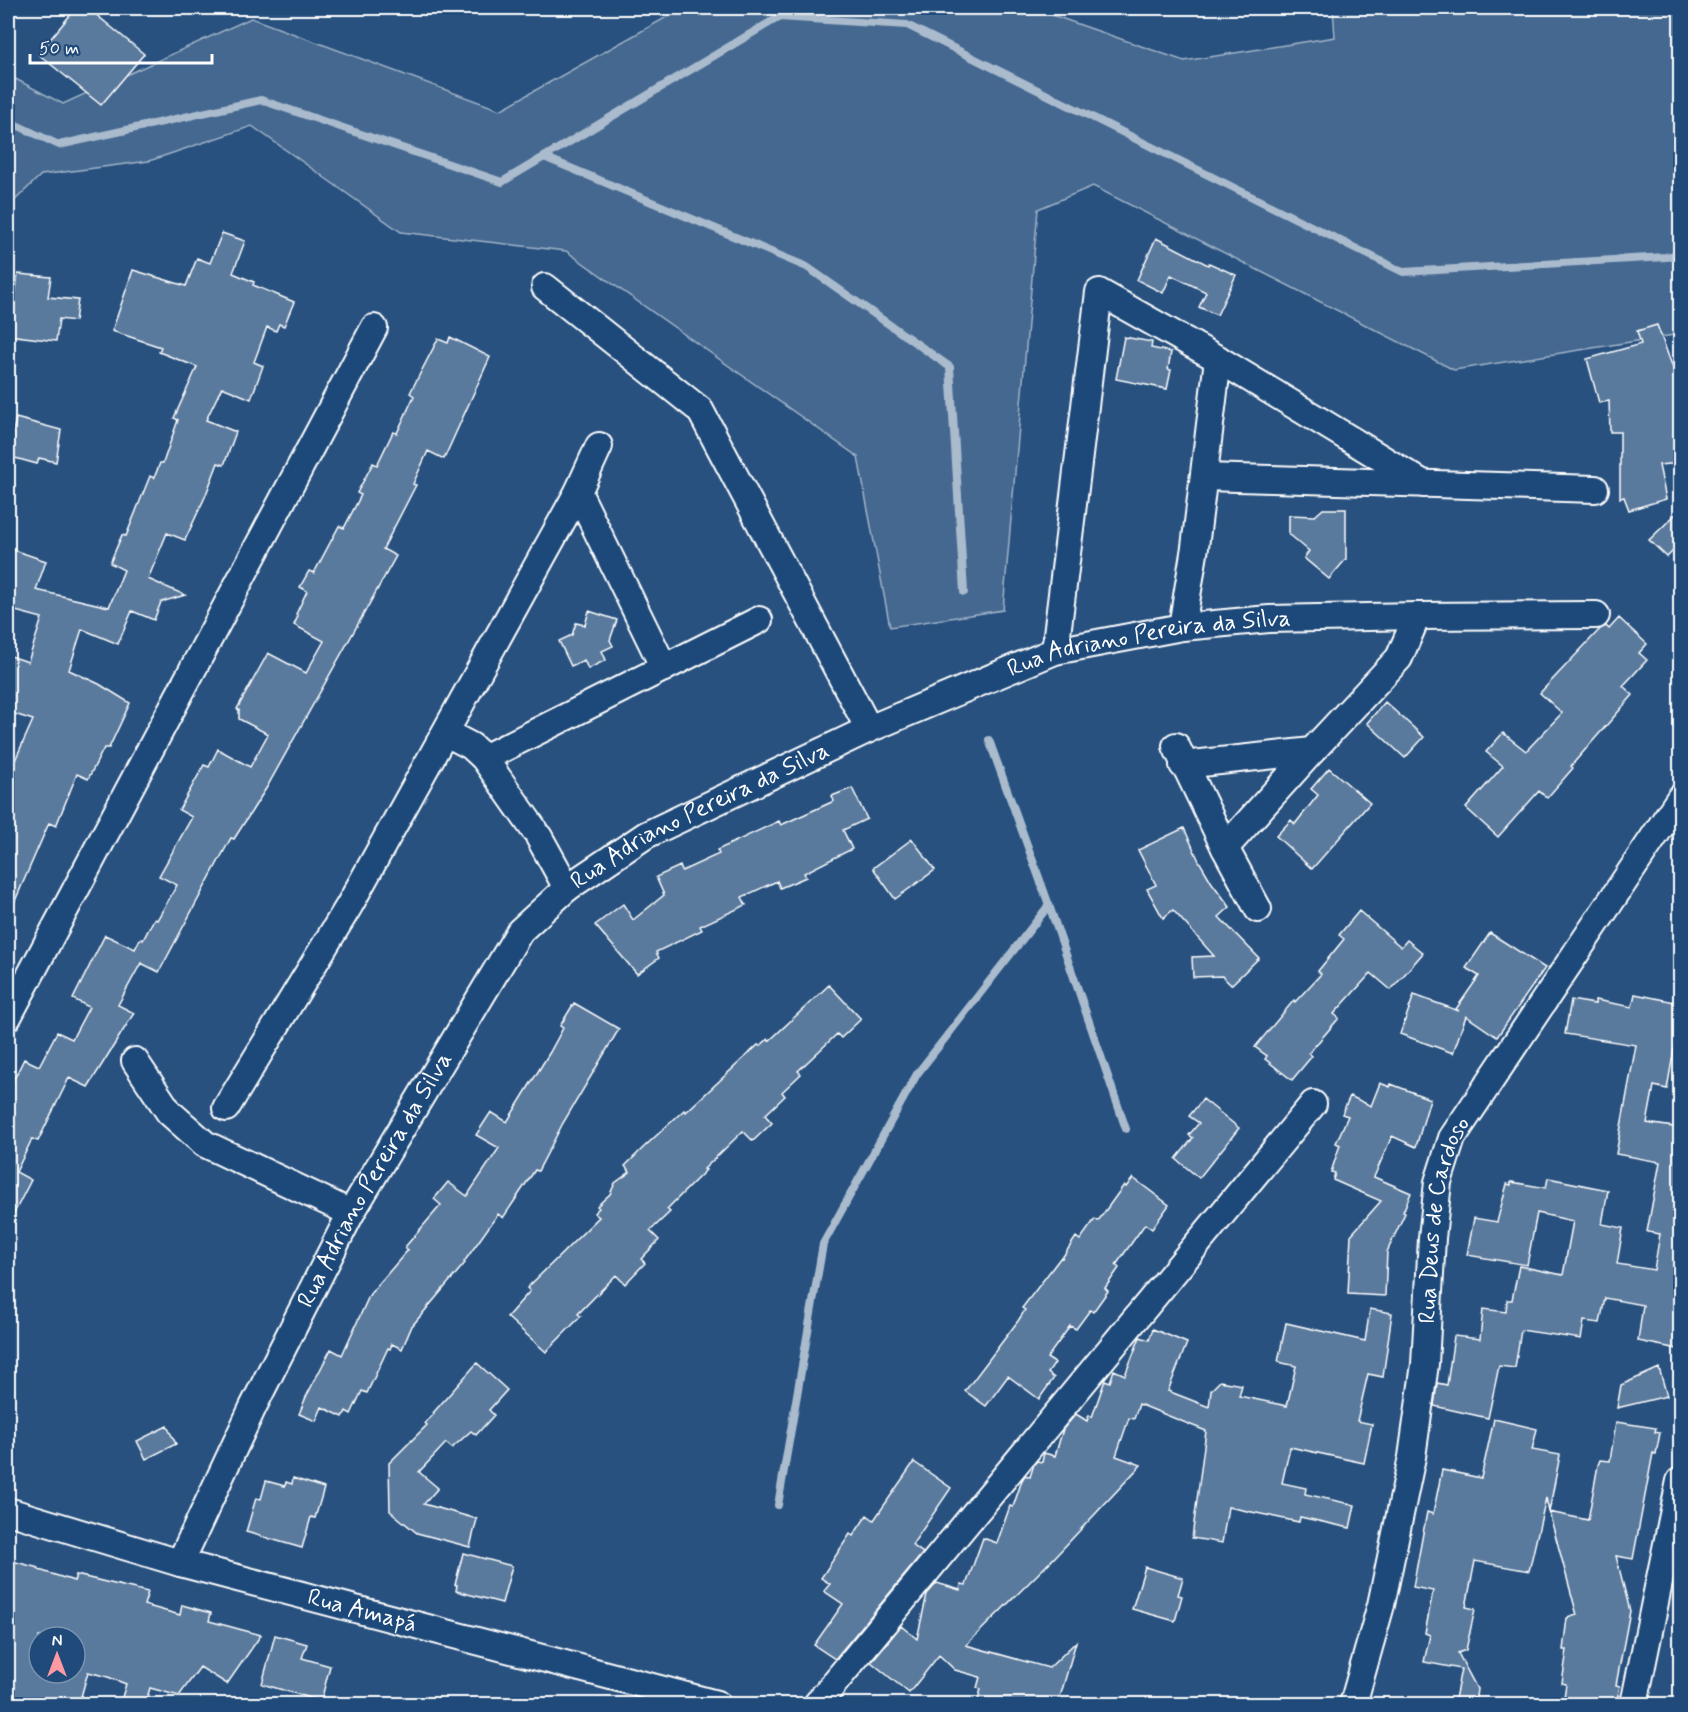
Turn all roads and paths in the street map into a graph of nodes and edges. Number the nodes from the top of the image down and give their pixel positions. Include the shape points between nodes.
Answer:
1 (545, 287) dead end
2 (375, 328) dead end
3 (1218, 359) junction
4 (599, 446) dead end
5 (1204, 477) junction
6 (1424, 484) junction
7 (1595, 489) dead end
8 (578, 492) junction
9 (1596, 615) dead end
10 (1417, 616) junction
11 (759, 620) dead end
12 (1182, 627) junction
13 (1055, 651) junction
14 (664, 668) junction
15 (869, 729) junction
16 (446, 733) junction
17 (1312, 751) junction
18 (484, 758) junction
19 (1680, 798) edge
20 (1226, 848) junction
21 (567, 888) junction
22 (1258, 909) dead end
23 (8, 1017) edge
24 (135, 1060) dead end
25 (1313, 1104) dead end
26 (226, 1108) dead end
27 (351, 1213) junction
28 (1680, 1481) edge
29 (8, 1511) edge
30 (180, 1563) junction
31 (717, 1704) edge
32 (817, 1704) edge
33 (1353, 1704) edge
34 (1634, 1704) edge

1 - 15 street via 700,410
2 - 23 street
3 - 5 street
3 - 6 street
3 - 13 street via 1099,292
4 - 8 street
5 - 6 street
5 - 12 street
6 - 7 street
8 - 14 street
8 - 16 street
9 - 10 street, Rua Adriano Pereira da Silva
10 - 12 street, Rua Adriano Pereira da Silva via 1269,619
10 - 17 street via 1399,658
11 - 14 street
12 - 13 street, Rua Adriano Pereira da Silva
13 - 15 street, Rua Adriano Pereira da Silva
14 - 18 street
15 - 21 street, Rua Adriano Pereira da Silva via 646,835
16 - 18 street
16 - 26 street via 349,906
17 - 20 street
17 - 20 street via 1180,756
18 - 21 street via 536,833
19 - 33 street, Rua Deus de Cardoso via 1452,1138 1438,1182 1425,1365 1412,1457 1381,1605
20 - 22 street
21 - 27 street, Rua Adriano Pereira da Silva via 520,931
24 - 27 street via 169,1112 205,1144
25 - 32 street
27 - 30 street, Rua Adriano Pereira da Silva
28 - 34 street
29 - 30 street, Rua Amapá
30 - 31 street, Rua Amapá

